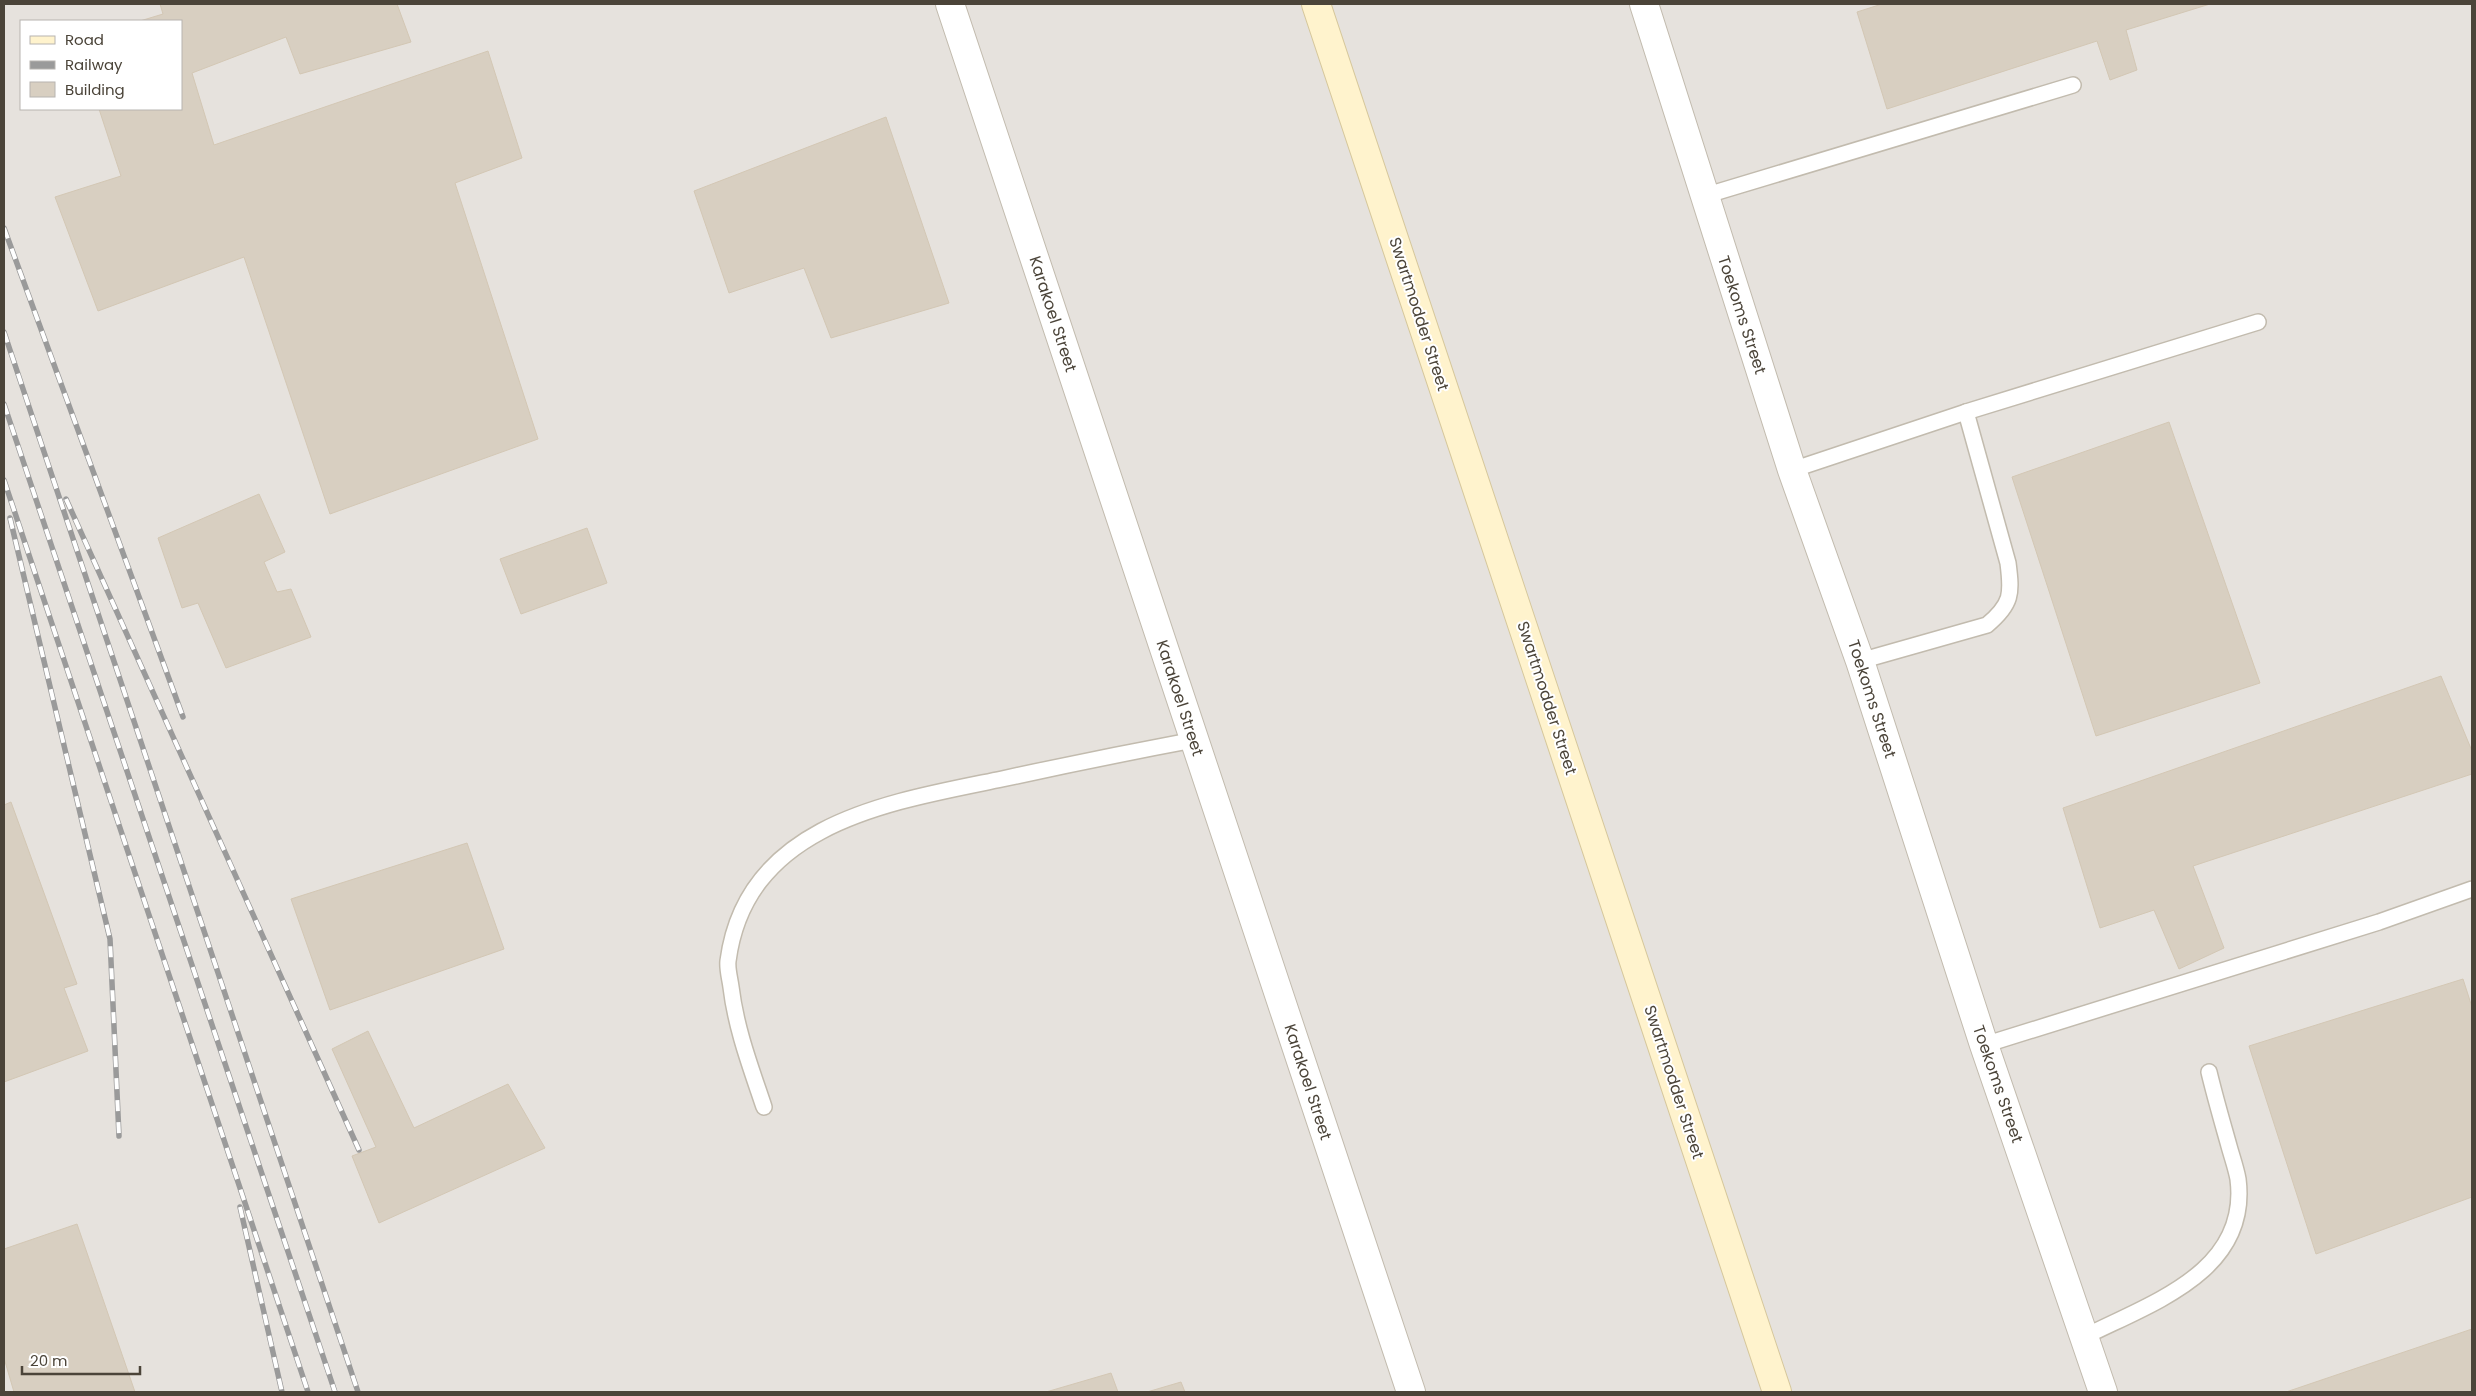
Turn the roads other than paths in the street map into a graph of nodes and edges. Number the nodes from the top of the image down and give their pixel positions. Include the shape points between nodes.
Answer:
1 (950, 4) edge
2 (1316, 4) edge
3 (1644, 4) edge
4 (2073, 85) dead end
5 (1704, 196) junction
6 (2258, 322) dead end
7 (1966, 412) junction
8 (1792, 470) junction
9 (1860, 661) junction
10 (1194, 740) junction
11 (2472, 889) edge
12 (1984, 1045) junction
13 (2209, 1072) dead end
14 (764, 1107) dead end
15 (2084, 1337) junction
16 (1411, 1392) edge
17 (1777, 1392) edge
18 (2103, 1392) edge

1 - 10 street, Karakoel Street
2 - 17 main road, Swartmodder Street
3 - 5 street, Toekoms Street
4 - 5 lane
5 - 8 street, Toekoms Street
6 - 7 lane
7 - 8 lane
7 - 9 lane via 2008,563 2010,600 1987,625
8 - 9 street, Toekoms Street
9 - 12 street, Toekoms Street
10 - 14 lane via 945,791 862,812 822,829 791,850 765,875 747,900 735,928 728,964 735,1016
10 - 16 street, Karakoel Street
11 - 12 lane via 2379,922
12 - 15 street, Toekoms Street
13 - 15 lane via 2238,1179 2238,1210 2232,1234 2220,1254 2182,1287
15 - 18 street, Toekoms Street

